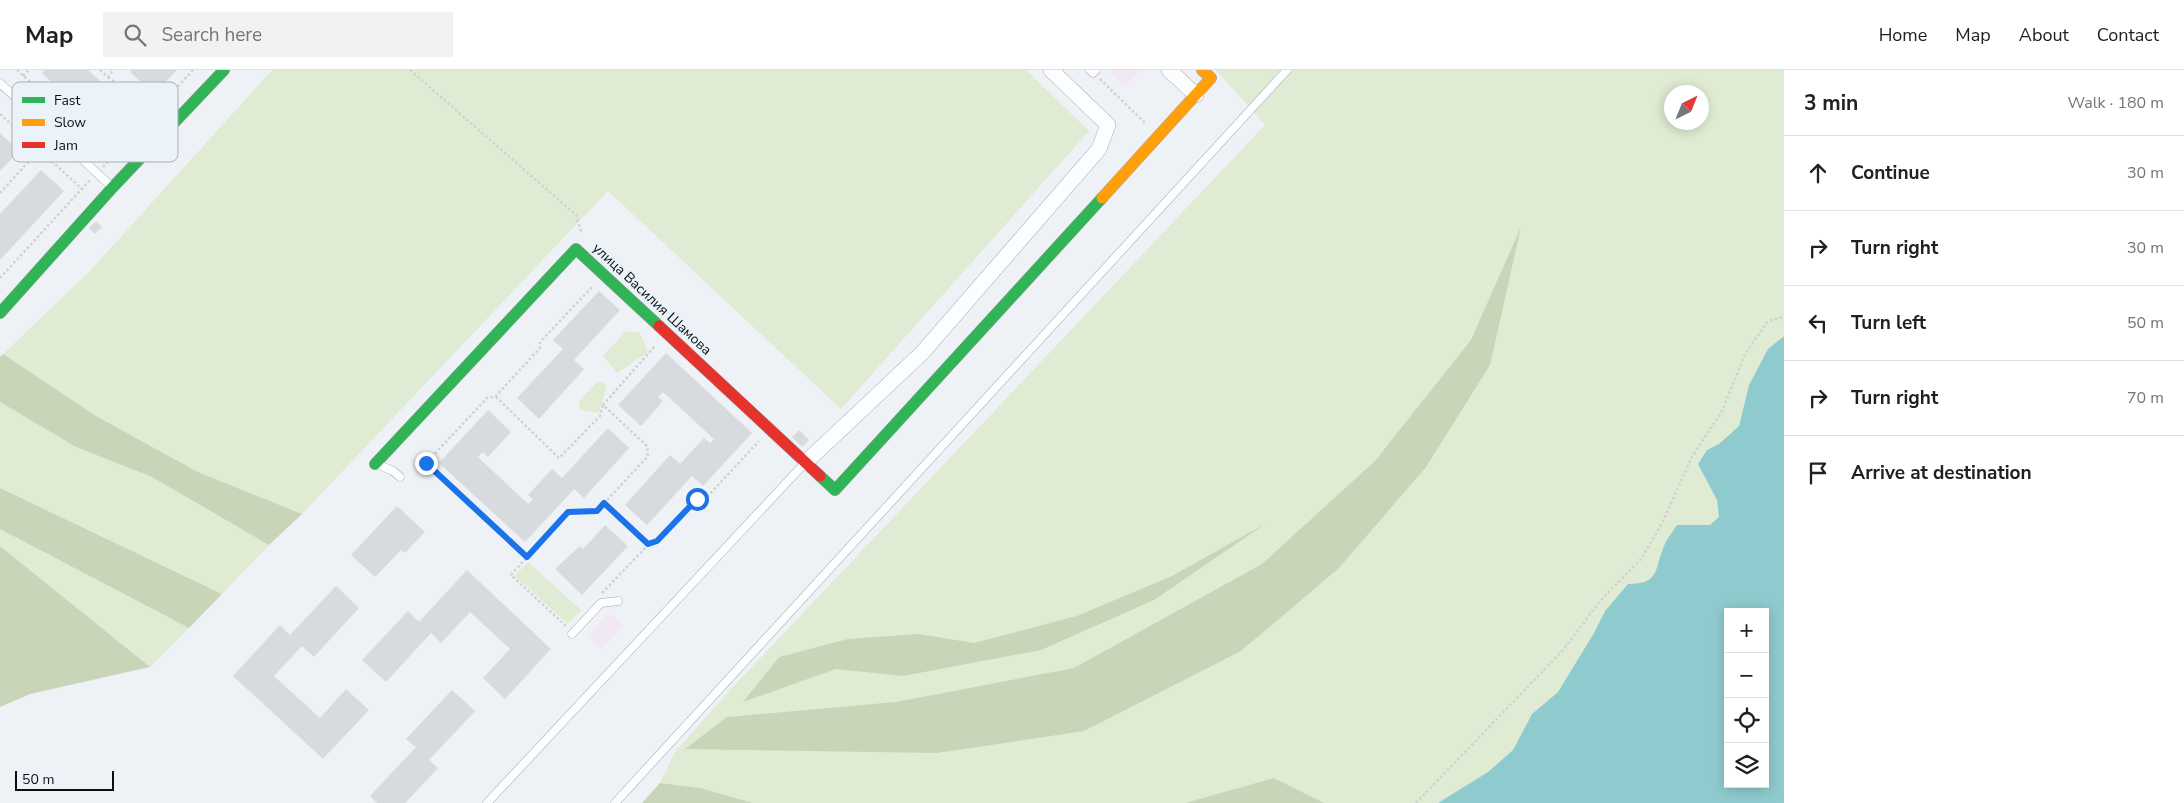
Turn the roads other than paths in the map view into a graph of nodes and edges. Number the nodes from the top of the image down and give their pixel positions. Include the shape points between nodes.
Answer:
1 (224, 70) edge
2 (1051, 70) edge
3 (1090, 70) edge
4 (1096, 70) edge
5 (1168, 70) edge
6 (1202, 70) edge
7 (1287, 70) edge
8 (0, 83) edge
9 (12, 94) edge
10 (1196, 95) junction
11 (178, 118) edge
12 (86, 162) edge
13 (137, 162) edge
14 (113, 187) junction
15 (0, 313) edge
16 (806, 462) junction
17 (375, 464) joint
18 (400, 477) dead end
19 (618, 601) dead end
20 (570, 631) road end
21 (488, 803) edge
22 (615, 803) edge

1 - 11 street
2 - 16 street via 1108,125 1100,149 922,353
3 - 4 lane via 1093,73
5 - 10 street
6 - 10 street via 1211,78
7 - 22 lane
8 - 9 lane
10 - 16 street, улица Василия Шамова via 835,490
12 - 14 lane
13 - 14 street
14 - 15 street
16 - 17 street, улица Василия Шамова via 576,249
16 - 21 lane
17 - 18 lane
19 - 20 lane via 601,602

